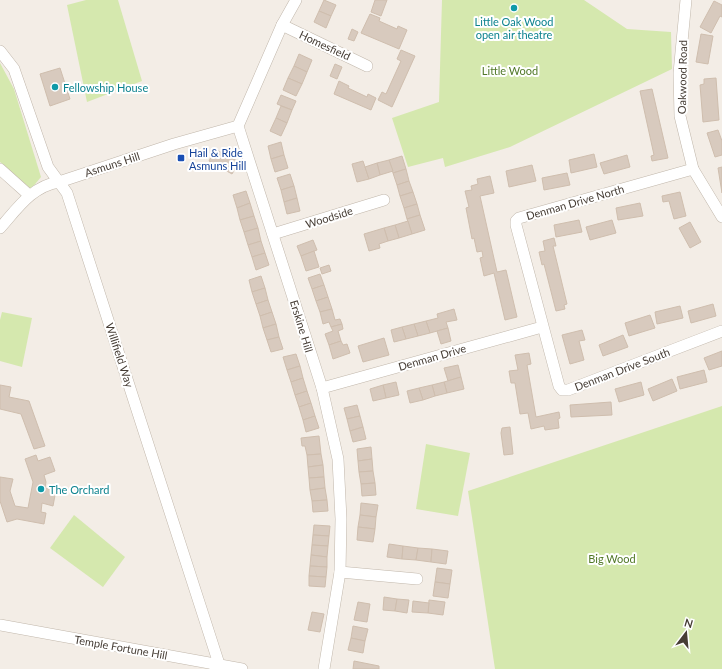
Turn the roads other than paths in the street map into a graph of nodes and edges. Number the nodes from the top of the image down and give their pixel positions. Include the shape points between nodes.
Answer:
1 (296, 0) edge
2 (686, 0) edge
3 (282, 25) junction
4 (0, 51) edge
5 (367, 66) dead end
6 (238, 126) junction
7 (0, 169) edge
8 (694, 169) junction
9 (59, 182) junction
10 (29, 195) junction
11 (384, 200) dead end
12 (722, 217) edge
13 (0, 228) edge
14 (273, 234) junction
15 (542, 326) junction
16 (722, 331) edge
17 (322, 388) junction
18 (340, 572) junction
19 (417, 579) dead end
20 (0, 625) edge
21 (217, 667) edge
22 (242, 669) edge
23 (324, 669) edge

1 - 3 street
2 - 8 street, Oakwood Road via 679,73 680,116
3 - 5 street, Homesfield
3 - 6 street
4 - 9 street, Willifield Way via 14,69 48,167
6 - 9 street, Asmuns Hill
6 - 14 street, Erskine Hill
7 - 10 street
8 - 12 street, Oakwood Road
8 - 15 street, Denman Drive North via 519,218 516,221
9 - 10 street, Asmuns Hill via 48,184
9 - 21 street, Willifield Way via 67,193
10 - 13 street, Asmuns Hill
11 - 14 street, Woodside
14 - 17 street, Erskine Hill
15 - 16 street, Denman Drive South via 562,390 568,390
15 - 17 street, Denman Drive
17 - 18 street, Erskine Hill via 338,459
18 - 19 street
18 - 23 street, Erskine Hill
20 - 21 street, Temple Fortune Hill
21 - 22 street, Temple Fortune Hill

